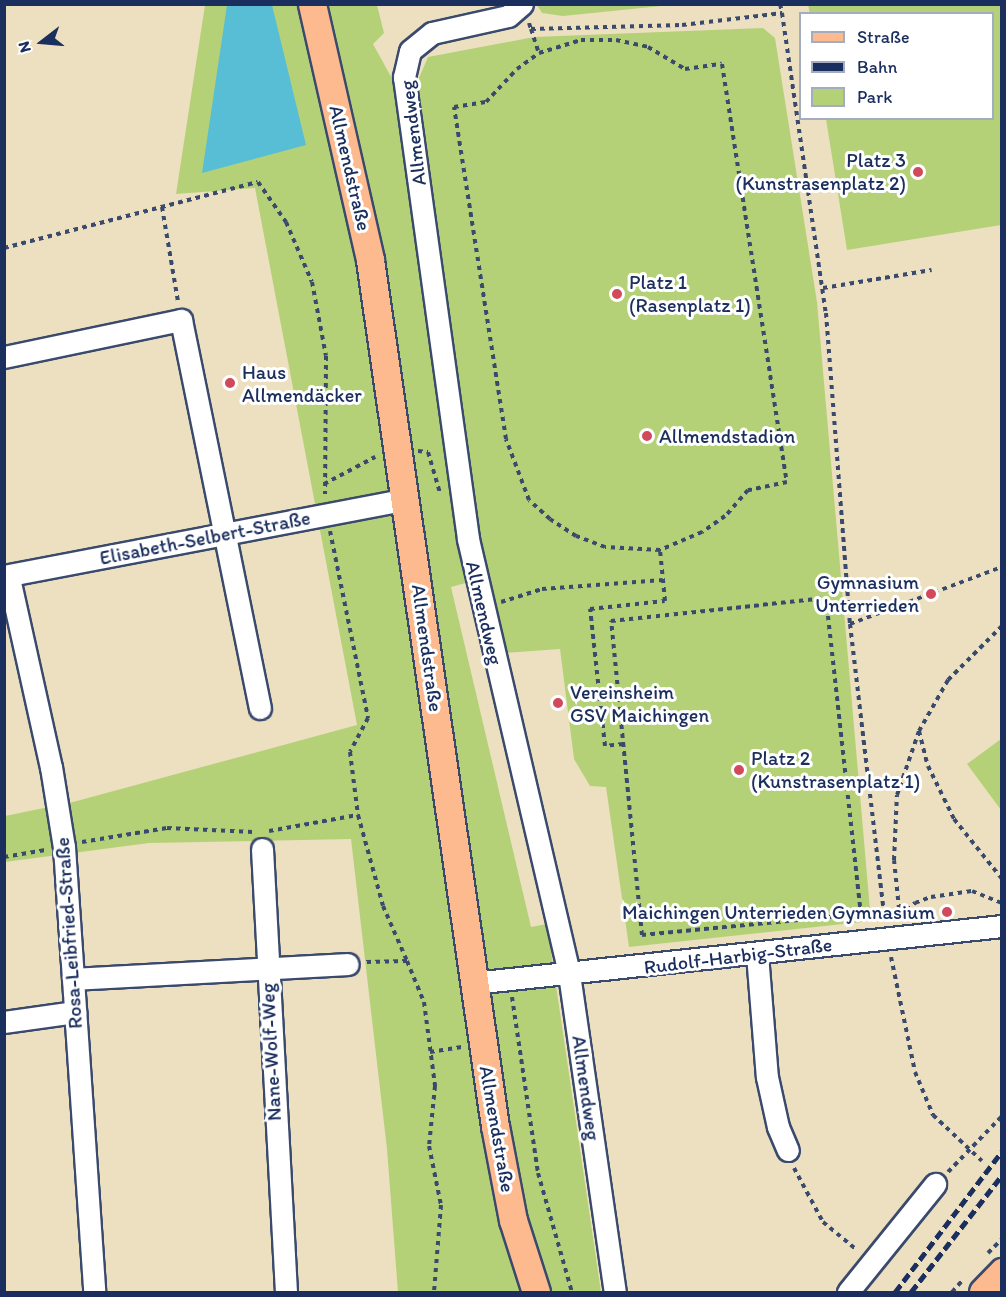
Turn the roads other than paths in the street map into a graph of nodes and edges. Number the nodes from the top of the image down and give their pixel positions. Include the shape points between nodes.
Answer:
1 (312, 4) edge
2 (524, 9) edge
3 (4, 357) edge
4 (406, 498) junction
5 (222, 535) junction
6 (7, 577) edge
7 (260, 708) dead end
8 (262, 849) dead end
9 (1002, 926) edge
10 (757, 954) junction
11 (348, 964) dead end
12 (267, 970) junction
13 (569, 974) junction
14 (73, 980) junction
15 (474, 983) junction
16 (75, 1012) junction
17 (4, 1022) edge
18 (788, 1150) road end
19 (935, 1184) road end
20 (1002, 1272) edge
21 (94, 1293) edge
22 (286, 1293) edge
23 (536, 1293) edge
24 (615, 1293) edge
25 (848, 1293) edge
26 (983, 1293) edge

1 - 4 main road, Allmendstraße via 370,260
2 - 13 street, Allmendweg via 432,33 410,51 404,77 468,539
3 - 5 street via 181,320
4 - 5 street, Elisabeth-Selbert-Straße
4 - 15 main road, Allmendstraße
5 - 6 street, Elisabeth-Selbert-Straße
5 - 7 street
6 - 14 street, Rosa-Leibfried-Straße via 61,822
8 - 12 street
9 - 10 street, Rudolf-Harbig-Straße via 895,930
10 - 13 street, Rudolf-Harbig-Straße
10 - 18 street via 767,1077 778,1127
11 - 12 street
12 - 14 street, Nane-Wolf-Weg
12 - 22 street, Nane-Wolf-Weg
13 - 15 street, Rudolf-Harbig-Straße
13 - 24 street, Allmendweg
14 - 16 street, Rosa-Leibfried-Straße
15 - 23 main road, Allmendstraße via 503,1172
16 - 17 street
16 - 21 street, Rosa-Leibfried-Straße
19 - 25 street
20 - 26 main road

